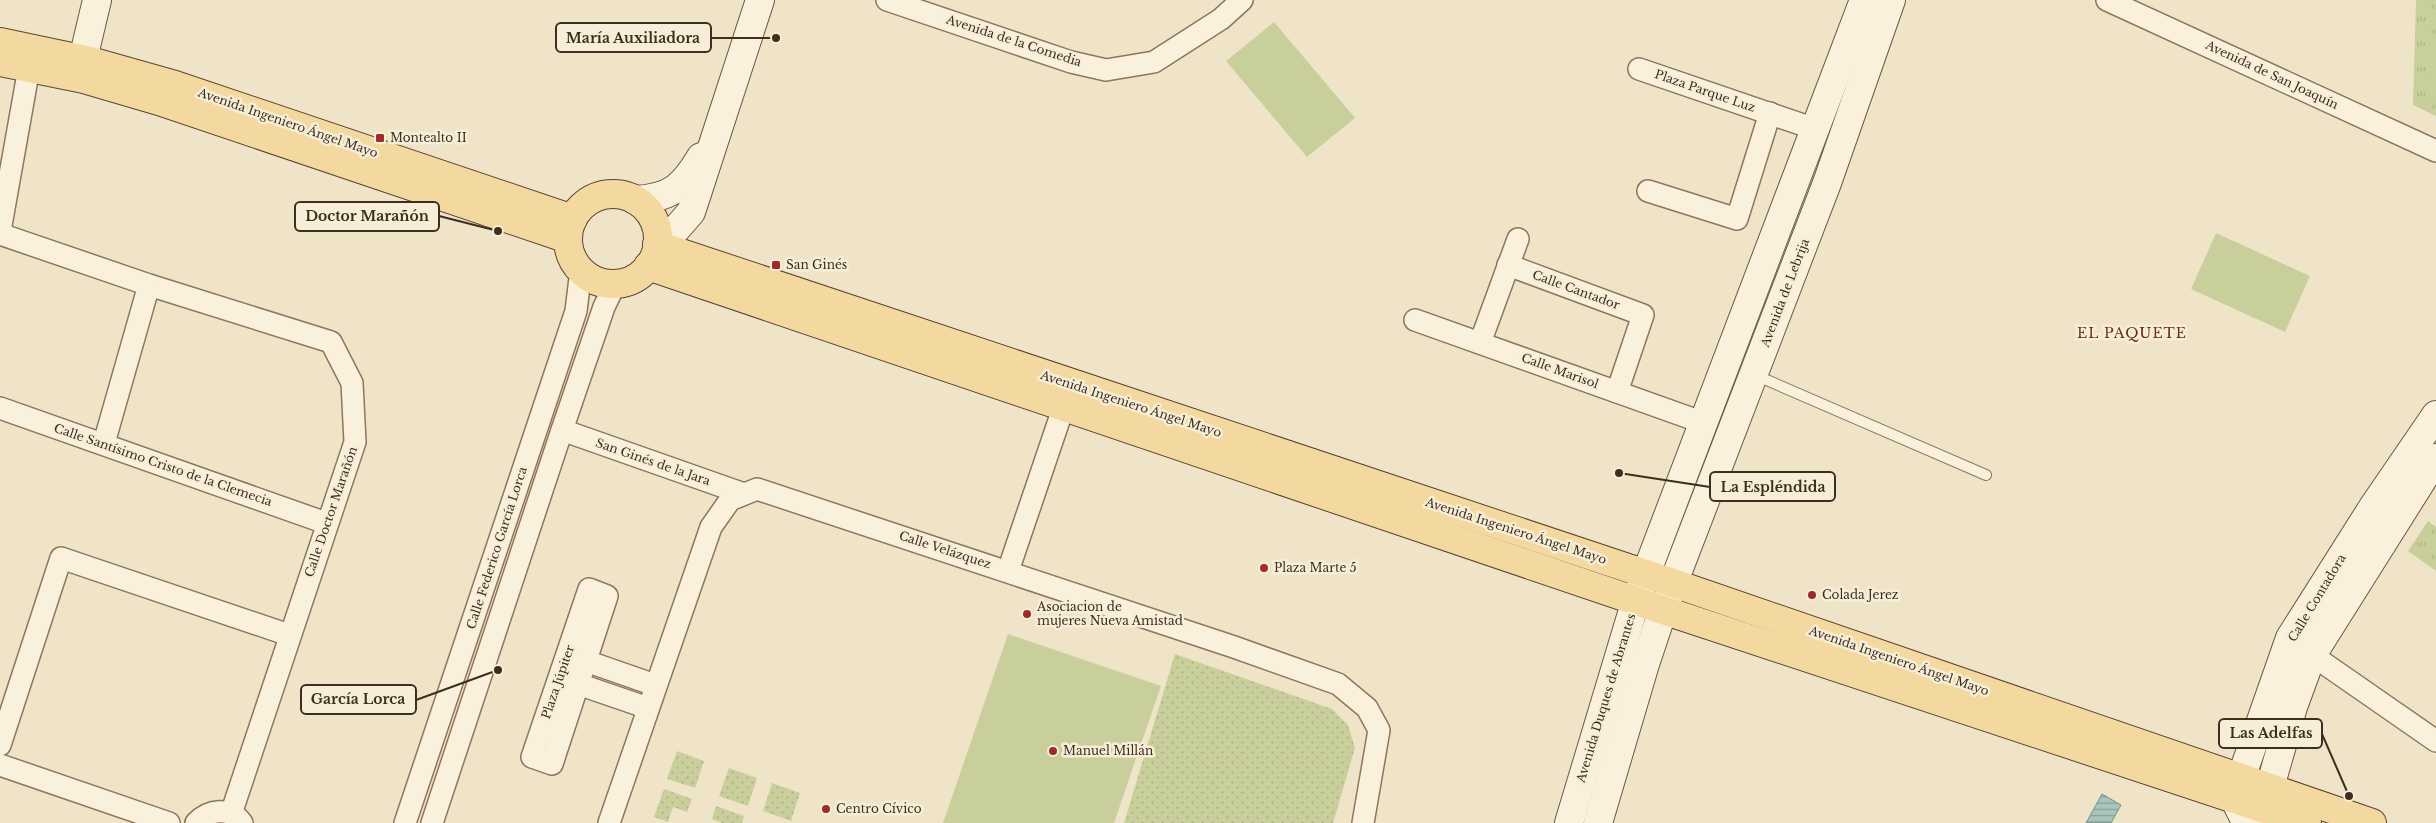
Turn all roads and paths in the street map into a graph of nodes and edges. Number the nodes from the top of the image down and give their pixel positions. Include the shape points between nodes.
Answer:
1 (97, 0) edge
2 (760, 0) edge
3 (887, 0) edge
4 (1242, 0) edge
5 (2107, 0) edge
6 (1879, 1) edge
7 (0, 42) edge
8 (83, 59) junction
9 (0, 62) edge
10 (29, 68) junction
11 (1639, 68) dead end
12 (1770, 113) junction
13 (719, 123) junction
14 (1815, 128) junction
15 (2436, 150) edge
16 (1648, 191) dead end
17 (636, 200) junction
18 (691, 212) junction
19 (570, 229) junction
20 (0, 232) edge
21 (1518, 238) dead end
22 (653, 256) junction
23 (696, 258) junction
24 (1508, 265) junction
25 (581, 270) junction
26 (149, 284) junction
27 (615, 284) junction
28 (1416, 320) dead end
29 (1480, 343) junction
30 (1754, 374) junction
31 (1617, 392) junction
32 (1068, 396) junction
33 (0, 408) edge
34 (2436, 415) edge
35 (1704, 422) junction
36 (562, 430) junction
37 (104, 443) junction
38 (2436, 458) edge
39 (1986, 475) dead end
40 (744, 494) junction
41 (326, 523) junction
42 (1008, 571) junction
43 (1647, 574) junction
44 (1673, 583) junction
45 (1636, 600) junction
46 (1664, 610) junction
47 (290, 635) junction
48 (2312, 655) junction
49 (586, 661) junction
50 (578, 684) junction
51 (655, 685) junction
52 (648, 708) junction
53 (2432, 730) edge
54 (0, 745) edge
55 (0, 765) edge
56 (2249, 802) edge
57 (237, 818) edge
58 (169, 823) edge
59 (196, 823) edge
60 (405, 823) edge
61 (432, 823) edge
62 (609, 823) edge
63 (1363, 823) edge
64 (1569, 823) edge
65 (1598, 823) edge
66 (2307, 823) edge
67 (2372, 823) edge

1 - 8 main road
2 - 13 main road
3 - 4 street, Avenida de la Comedia via 1071,62 1106,70 1154,62 1221,19
5 - 15 street, Avenida de San Joaquín
6 - 14 main road, Avenida de Lebrija
6 - 30 main road, Avenida de Lebrija via 1827,183
7 - 8 main road, Avenida Ingeniero Ángel Mayo
8 - 19 main road, Avenida Ingeniero Ángel Mayo via 174,85
9 - 10 main road, Avenida Ingeniero Ángel Mayo
10 - 19 main road, Avenida Ingeniero Ángel Mayo via 84,79 159,101
10 - 20 street
11 - 12 street, Plaza Parque Luz
12 - 14 street, Plaza Parque Luz
12 - 16 street, Plaza Parque Luz via 1737,219
13 - 17 main road via 682,185 654,199
13 - 18 main road
14 - 35 main road, Avenida de Lebrija
17 - 19 main road via 618,195 600,196 584,205
17 - 22 main road via 652,217 657,233
18 - 22 main road
18 - 23 main road via 688,247
19 - 25 main road via 571,256
20 - 26 street, Calle Doctor Marañón
21 - 24 street
22 - 23 main road, Avenida Ingeniero Ángel Mayo
22 - 27 main road via 634,279
22 - 32 main road, Avenida Ingeniero Ángel Mayo
23 - 32 main road, Avenida Ingeniero Ángel Mayo
24 - 29 street
24 - 31 street, Calle Cantador via 1643,315
25 - 27 main road via 596,280
25 - 60 street, Calle Federico García Lorca via 576,312
26 - 37 street
26 - 41 street, Calle Doctor Marañón via 331,342 352,383 355,442
27 - 36 street, Calle Federico García Lorca
28 - 29 street, Calle Marisol
29 - 31 street, Calle Marisol
30 - 39 lane
30 - 44 main road, Avenida de Lebrija
31 - 35 street, Calle Marisol
32 - 42 street
32 - 43 main road, Avenida Ingeniero Ángel Mayo
32 - 45 main road, Avenida Ingeniero Ángel Mayo
33 - 37 street, Calle Santísimo Cristo de la Clemecia
34 - 56 main road, Calle Contadora via 2290,638
35 - 43 main road, Avenida de Lebrija
36 - 40 street, San Ginés de la Jara
36 - 61 street, Calle Federico García Lorca
37 - 41 street, Calle Santísimo Cristo de la Clemecia
38 - 48 main road, Calle Contadora
40 - 42 street, Calle Velázquez via 757,489
40 - 51 street via 730,500 711,528
41 - 47 street, Calle Doctor Marañón
42 - 63 street, Calle Velázquez via 1338,684 1368,708 1379,730
43 - 44 main road, Avenida Ingeniero Ángel Mayo
43 - 45 main road, Avenida Duques de Abrantes
44 - 46 main road
44 - 56 main road, Avenida Ingeniero Ángel Mayo
45 - 46 main road, Avenida Ingeniero Ángel Mayo
45 - 64 main road, Avenida Duques de Abrantes
46 - 56 main road, Avenida Ingeniero Ángel Mayo
46 - 65 main road
47 - 54 street via 62,558
47 - 57 street, Calle Doctor Marañón
48 - 53 street
48 - 56 main road, Calle Contadora via 2293,707
49 - 50 street, Plaza Júpiter
49 - 50 street, Plaza Júpiter via 608,596 589,590 532,758 552,764
49 - 51 street, Plaza Júpiter
50 - 52 street, Plaza Júpiter
51 - 52 street
52 - 62 street
55 - 58 street
56 - 66 main road, Avenida Ingeniero Ángel Mayo
56 - 67 main road, Avenida Ingeniero Ángel Mayo
57 - 59 street via 222,811 212,812

